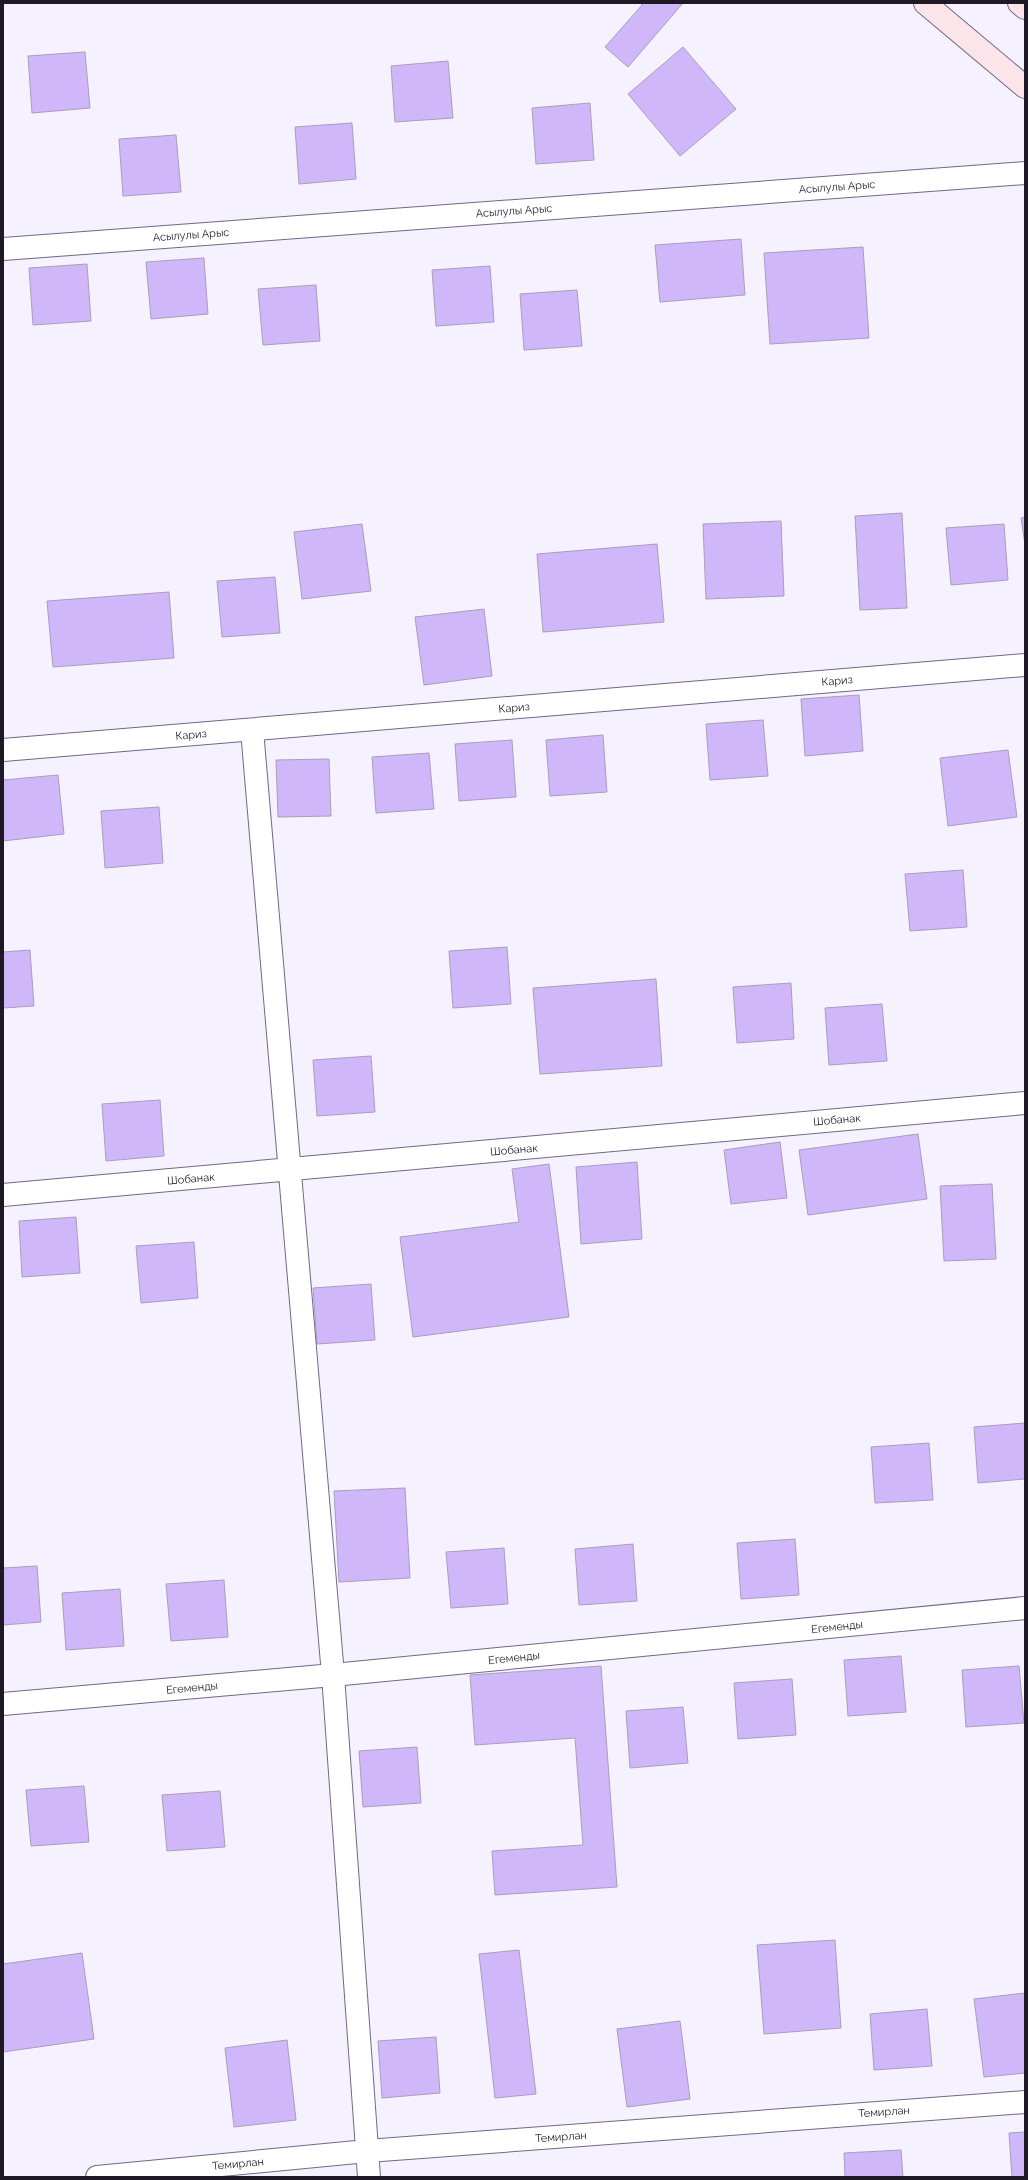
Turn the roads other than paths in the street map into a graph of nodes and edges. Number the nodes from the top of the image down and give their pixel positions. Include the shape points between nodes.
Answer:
1 (925, 3) edge
2 (1019, 3) edge
3 (1025, 8) edge
4 (1025, 87) edge
5 (1025, 173) edge
6 (3, 249) edge
7 (1025, 665) edge
8 (252, 730) junction
9 (3, 750) edge
10 (1025, 1103) edge
11 (290, 1170) junction
12 (3, 1195) edge
13 (1025, 1608) edge
14 (333, 1675) junction
15 (3, 1704) edge
16 (1025, 2102) edge
17 (367, 2151) junction
18 (97, 2177) edge
19 (369, 2177) edge

1 - 4 street
2 - 3 street
5 - 6 street, Асылулы Арыс
7 - 8 street, Кариз
8 - 9 street, Кариз
8 - 11 street
10 - 11 street, Шобанак
11 - 12 street, Шобанак
11 - 14 street
13 - 14 street, Егеменды
14 - 15 street, Егеменды
14 - 17 street
16 - 17 street, Темирлан
17 - 18 street, Темирлан
17 - 19 street

